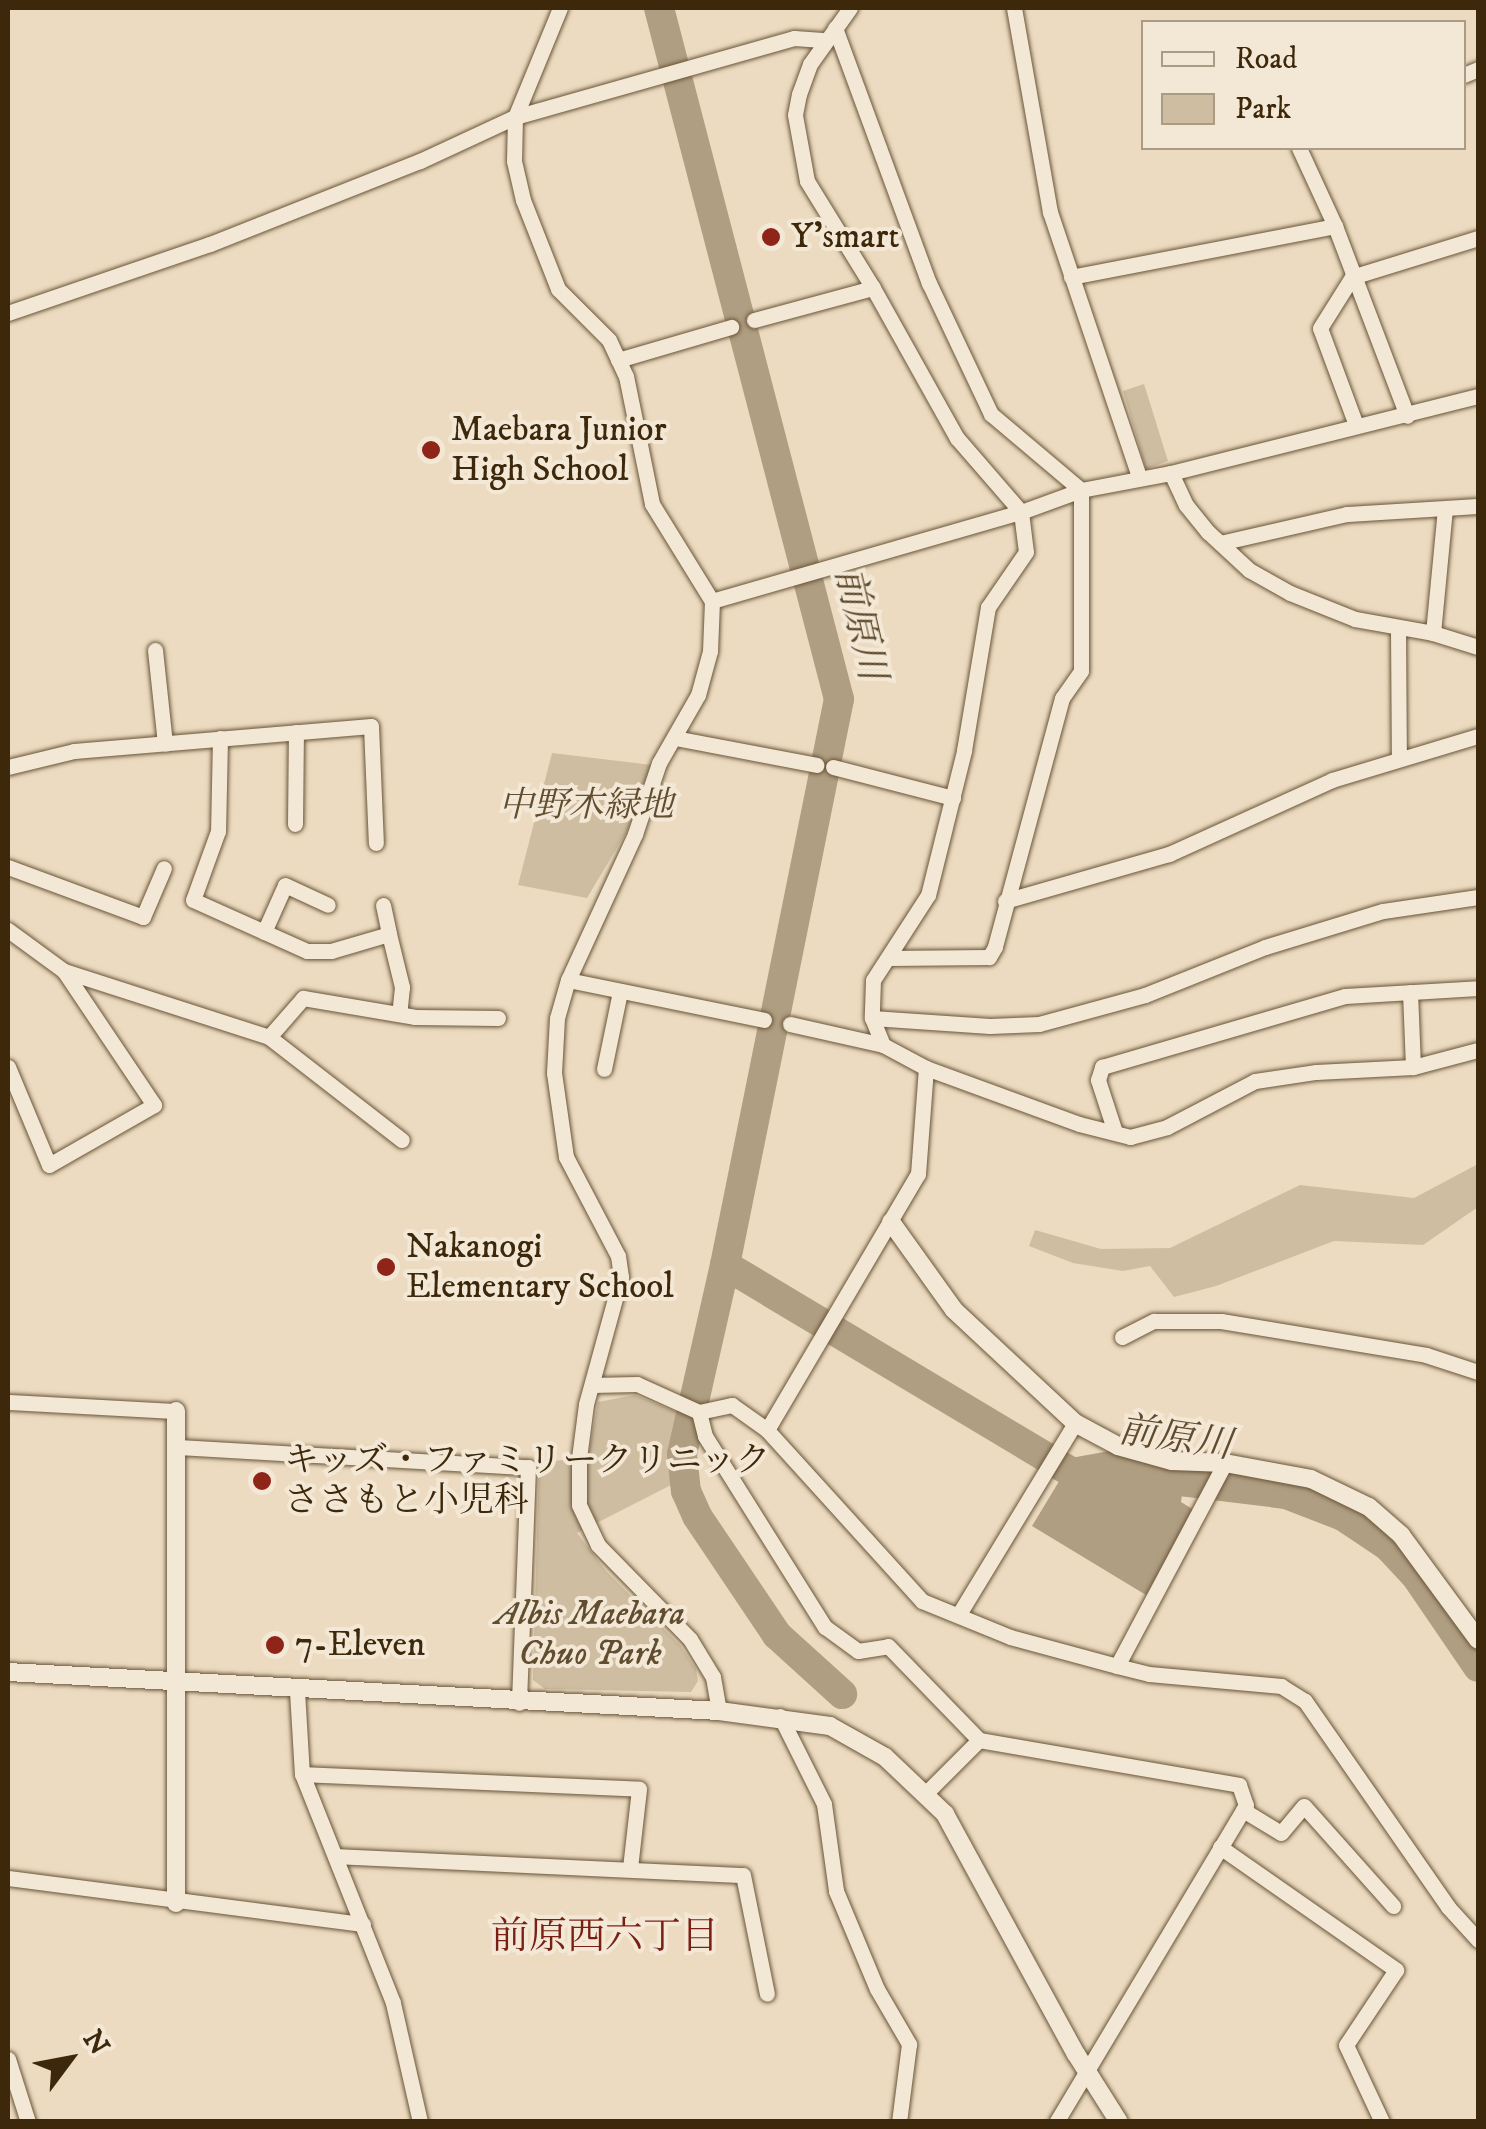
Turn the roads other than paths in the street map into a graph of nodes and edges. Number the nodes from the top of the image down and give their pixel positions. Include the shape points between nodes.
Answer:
1 (560, 8) edge
2 (850, 8) edge
3 (1014, 8) edge
4 (831, 34) junction
5 (514, 117) junction
6 (1300, 150) edge
7 (1335, 226) junction
8 (1478, 238) edge
9 (1352, 277) junction
10 (1071, 278) junction
11 (874, 288) junction
12 (8, 313) edge
13 (754, 320) dead end
14 (732, 327) dead end
15 (618, 360) junction
16 (1478, 396) edge
17 (1407, 416) junction
18 (1356, 425) junction
19 (1172, 473) junction
20 (1139, 476) junction
21 (1081, 490) junction
22 (1478, 506) edge
23 (1444, 509) junction
24 (1021, 512) junction
25 (1220, 543) junction
26 (712, 600) junction
27 (1398, 630) junction
28 (1434, 633) junction
29 (1478, 647) edge
30 (155, 650) dead end
31 (296, 732) junction
32 (1478, 736) edge
33 (220, 738) junction
34 (675, 738) junction
35 (165, 742) junction
36 (1399, 757) junction
37 (8, 767) edge
38 (954, 798) junction
39 (296, 824) dead end
40 (376, 843) dead end
41 (8, 868) edge
42 (164, 868) dead end
43 (1478, 897) edge
44 (1005, 901) junction
45 (328, 904) dead end
46 (383, 905) dead end
47 (8, 930) edge
48 (264, 932) junction
49 (389, 934) junction
50 (888, 958) junction
51 (64, 971) junction
52 (568, 980) junction
53 (1478, 988) edge
54 (620, 992) junction
55 (1410, 992) junction
56 (399, 1014) junction
57 (498, 1018) dead end
58 (872, 1018) junction
59 (764, 1020) dead end
60 (790, 1024) dead end
61 (268, 1037) junction
62 (883, 1046) junction
63 (1478, 1050) edge
64 (8, 1067) edge
65 (1413, 1067) junction
66 (604, 1068) dead end
67 (926, 1068) junction
68 (1114, 1132) junction
69 (402, 1140) dead end
70 (891, 1222) junction
71 (1122, 1336) dead end
72 (1478, 1372) edge
73 (592, 1385) junction
74 (8, 1402) edge
75 (176, 1411) joint
76 (699, 1412) junction
77 (1075, 1423) junction
78 (766, 1430) junction
79 (177, 1447) junction
80 (1226, 1463) junction
81 (958, 1614) junction
82 (1478, 1640) edge
83 (1117, 1666) junction
84 (8, 1672) edge
85 (176, 1684) junction
86 (297, 1691) junction
87 (519, 1703) junction
88 (719, 1711) junction
89 (780, 1716) junction
90 (979, 1740) junction
91 (302, 1774) junction
92 (924, 1794) junction
93 (1243, 1810) junction
94 (1220, 1848) junction
95 (336, 1856) junction
96 (630, 1868) junction
97 (8, 1878) edge
98 (176, 1903) junction
99 (1393, 1906) dead end
100 (364, 1924) junction
101 (1478, 1940) edge
102 (767, 1994) dead end
103 (8, 2059) edge
104 (1086, 2071) junction
105 (28, 2122) edge
106 (420, 2122) edge
107 (898, 2122) edge
108 (1056, 2122) edge
109 (1119, 2122) edge
110 (1382, 2122) edge

1 - 5 street
2 - 4 street
3 - 10 street via 1038,157
4 - 5 street via 794,38
4 - 11 street via 799,94 799,156 817,203
4 - 21 street via 929,283 991,414
5 - 12 street via 210,244
5 - 15 street via 514,161 537,242 558,289 609,340
6 - 7 street
7 - 9 street
7 - 10 street
8 - 9 street
9 - 17 street
9 - 18 street via 1320,328
10 - 20 street
11 - 13 street
11 - 24 street via 957,438
14 - 15 street
15 - 26 street via 652,504
16 - 17 street
17 - 18 street
18 - 19 street
19 - 20 street
19 - 25 street via 1186,504
20 - 21 street
21 - 24 street
21 - 44 street via 1081,670 1062,698
22 - 23 street
23 - 25 street via 1347,514
23 - 28 street
24 - 26 street
24 - 38 street via 1026,552 988,607
25 - 27 street via 1249,570 1290,593
26 - 34 street via 710,651 698,695
27 - 28 street
27 - 36 street
28 - 29 street
30 - 35 street
31 - 33 street
31 - 39 street
31 - 40 street via 371,726
32 - 36 street
33 - 35 street
33 - 48 street via 218,831 194,900
34 - 38 street
34 - 52 street
35 - 37 street via 74,751
36 - 44 street via 1169,854
38 - 50 street via 928,895
41 - 42 street via 143,918
43 - 58 street via 1382,912 1265,947 1145,995 1039,1024
44 - 50 street via 990,957
45 - 48 street via 286,885
46 - 49 street
47 - 51 street
48 - 49 street via 308,951
49 - 56 street via 402,987
50 - 58 street via 873,980
51 - 61 street
51 - 64 street via 154,1105 50,1165
52 - 54 street
52 - 73 street via 557,1018 559,1124 566,1157 618,1256 621,1277
53 - 55 street
54 - 59 street
54 - 66 street
55 - 65 street
55 - 68 street via 1345,996 1102,1067 1098,1080
56 - 57 street
56 - 61 street via 302,998
58 - 62 street
60 - 62 street
61 - 69 street
62 - 67 street
63 - 65 street
65 - 68 street via 1255,1081 1168,1127 1130,1137
67 - 68 street
67 - 70 street via 918,1174
70 - 77 street via 954,1310
70 - 78 street
71 - 72 street via 1154,1321 1221,1321 1426,1355
73 - 76 street via 637,1384
73 - 88 street via 579,1458 586,1525 690,1639 713,1676
74 - 75 street
75 - 79 street
76 - 78 street via 732,1405
76 - 90 street via 705,1436 824,1627 858,1652 888,1646
77 - 80 street via 1154,1456
77 - 81 street
78 - 81 street via 922,1601
79 - 85 street
79 - 87 street via 528,1466
80 - 82 street via 1312,1479 1369,1507 1401,1535
80 - 83 street
81 - 83 street
83 - 101 street via 1281,1686 1304,1700
84 - 85 street
85 - 86 street
85 - 98 street
86 - 87 street
86 - 91 street
87 - 88 street
88 - 89 street
89 - 92 street via 852,1735
89 - 107 street via 824,1804 836,1890 877,1989 909,2044
90 - 92 street
90 - 93 street via 1240,1785
91 - 95 street
91 - 96 street via 639,1789
92 - 104 street via 960,1835
93 - 94 street
93 - 99 street via 1281,1833 1304,1806
94 - 104 street
94 - 110 street via 1396,1970 1346,2045
95 - 96 street
95 - 100 street
96 - 102 street via 743,1875
97 - 98 street
98 - 100 street
100 - 106 street via 393,2003
103 - 105 street
104 - 108 street
104 - 109 street

